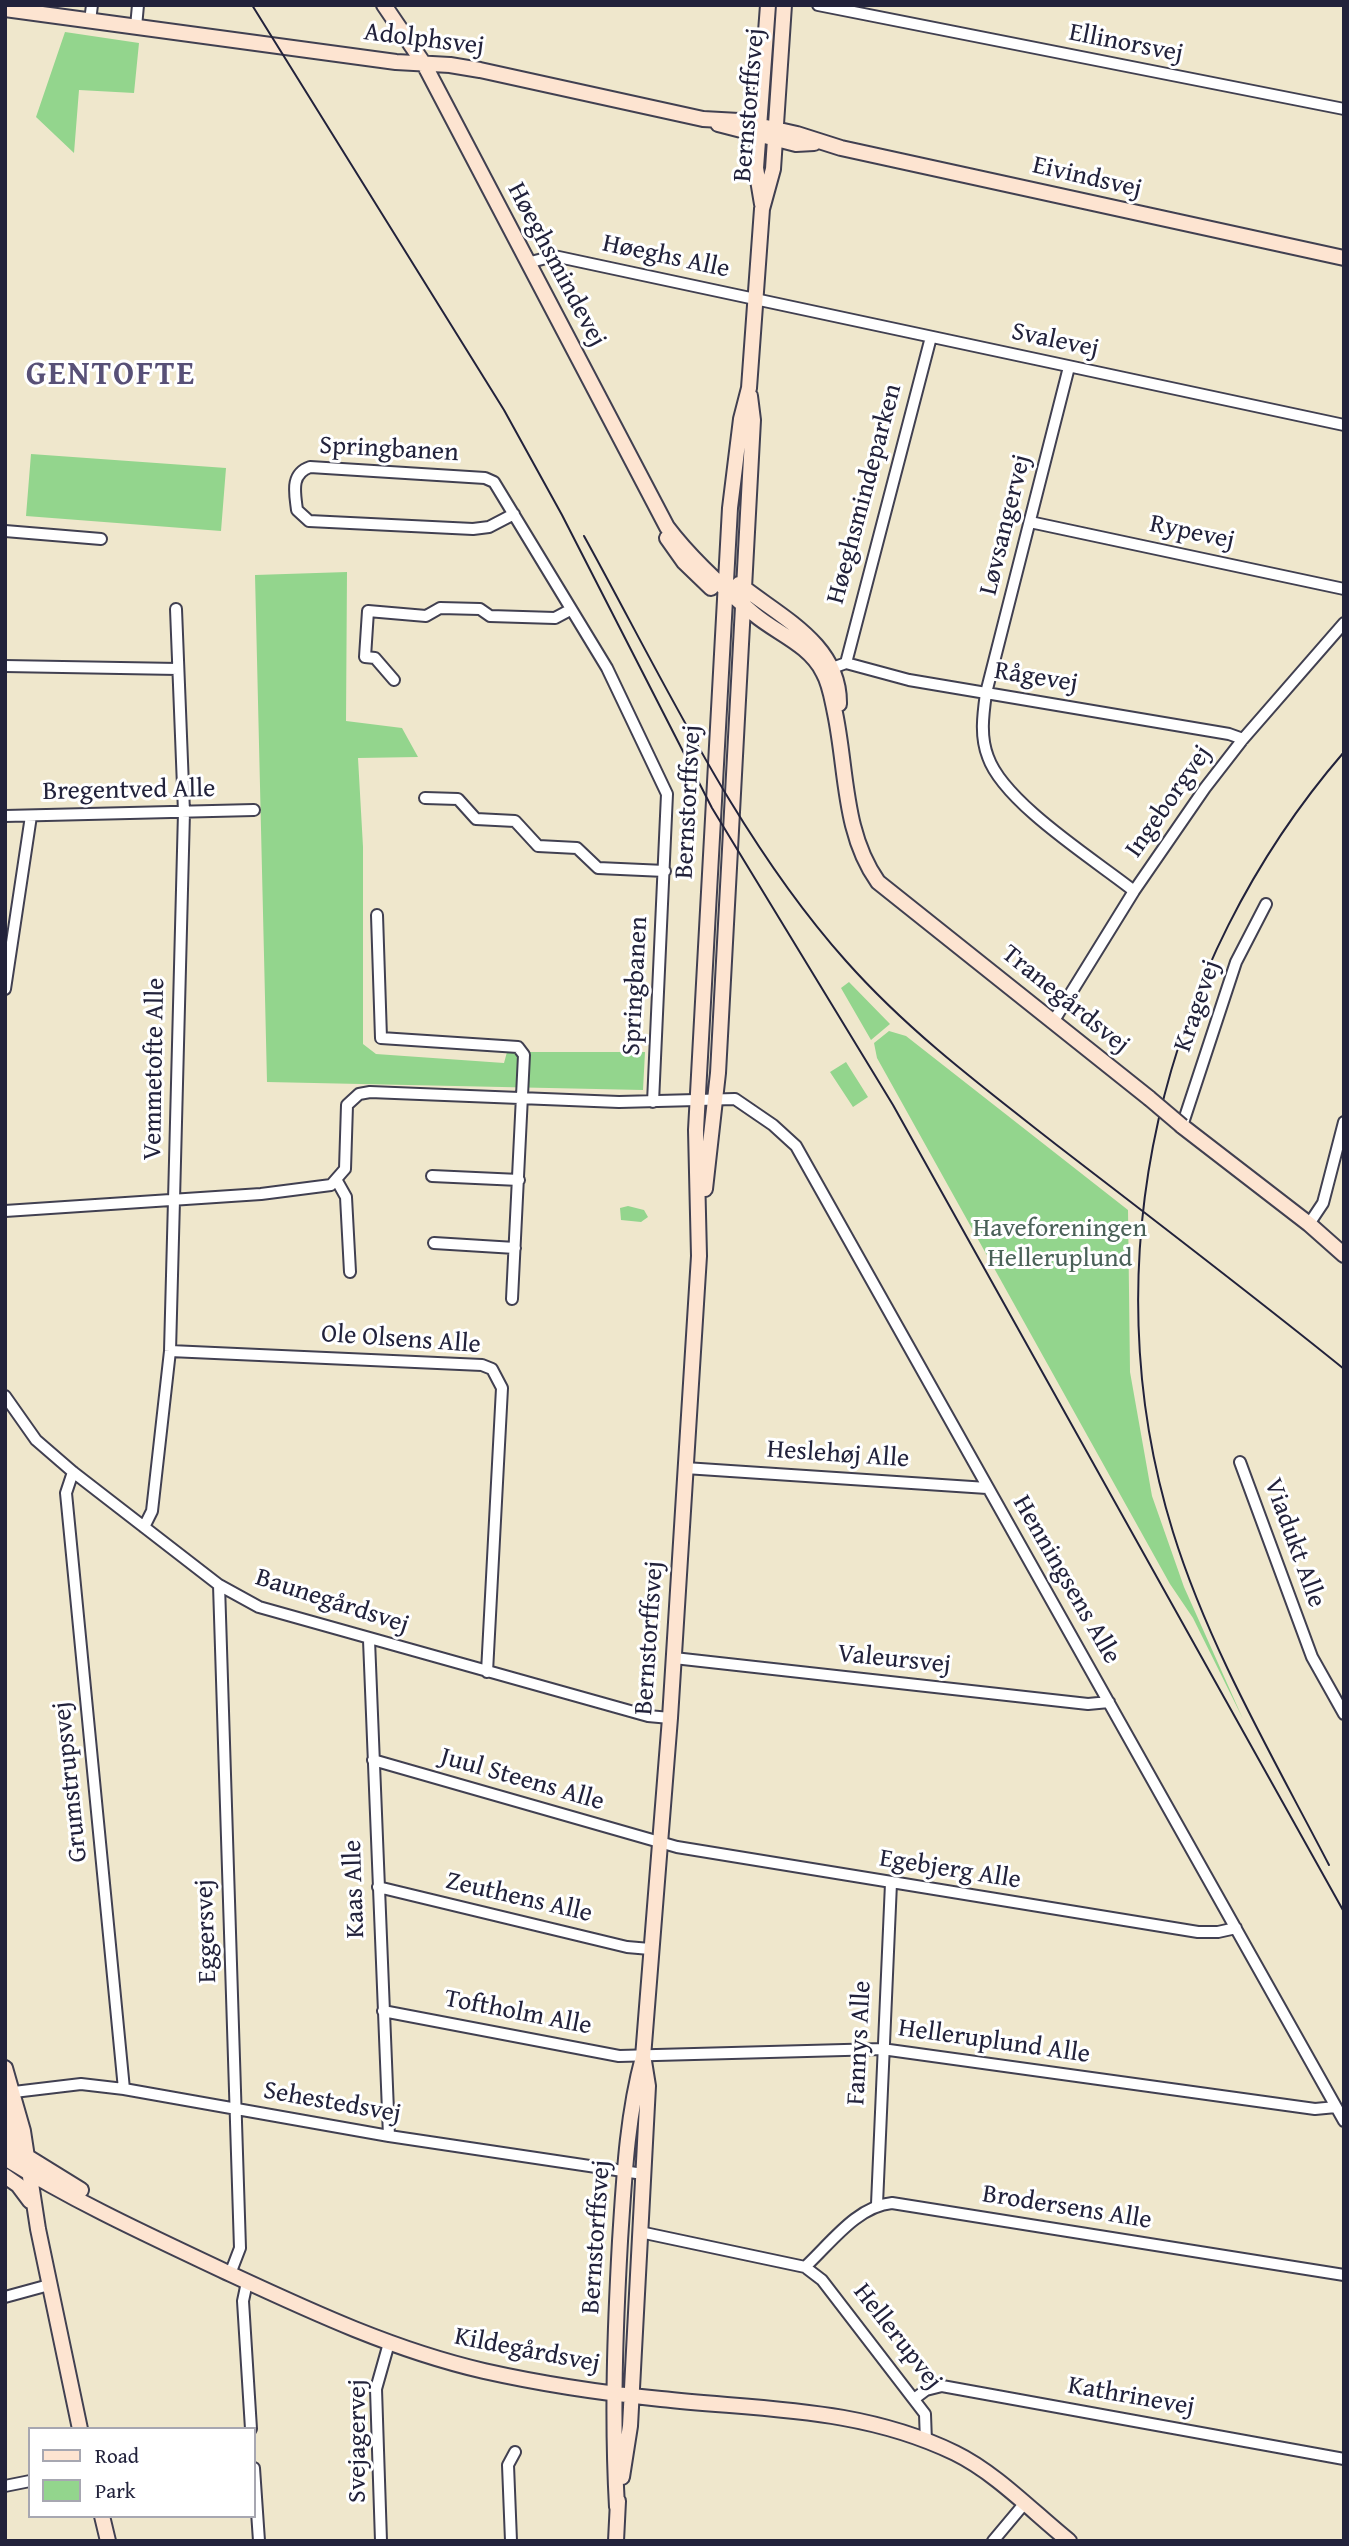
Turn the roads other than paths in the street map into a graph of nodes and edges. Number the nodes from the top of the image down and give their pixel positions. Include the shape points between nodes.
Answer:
1 (92, 5) edge
2 (138, 5) edge
3 (384, 5) edge
4 (768, 5) edge
5 (784, 5) edge
6 (818, 5) edge
7 (5, 9) edge
8 (90, 20) junction
9 (136, 27) junction
10 (424, 64) junction
11 (1344, 109) edge
12 (758, 130) junction
13 (776, 134) junction
14 (762, 209) junction
15 (1344, 258) edge
16 (527, 263) junction
17 (756, 300) junction
18 (931, 337) junction
19 (1069, 367) junction
20 (749, 388) junction
21 (1344, 425) edge
22 (514, 514) junction
23 (661, 516) junction
24 (1030, 522) junction
25 (5, 531) edge
26 (101, 539) dead end
27 (725, 581) junction
28 (744, 588) junction
29 (1344, 589) edge
30 (743, 604) junction
31 (724, 606) junction
32 (176, 609) dead end
33 (570, 610) junction
34 (1344, 623) edge
35 (5, 666) edge
36 (834, 667) junction
37 (178, 669) junction
38 (394, 680) dead end
39 (986, 693) junction
40 (1243, 739) junction
41 (425, 798) dead end
42 (254, 810) dead end
43 (184, 813) junction
44 (5, 816) edge
45 (31, 816) junction
46 (665, 871) junction
47 (1134, 891) junction
48 (1266, 904) dead end
49 (377, 915) dead end
50 (5, 989) edge
51 (1053, 1022) junction
52 (524, 1098) junction
53 (716, 1099) junction
54 (698, 1100) junction
55 (653, 1102) junction
56 (1344, 1122) edge
57 (1182, 1126) junction
58 (432, 1176) dead end
59 (337, 1181) junction
60 (519, 1181) junction
61 (174, 1200) junction
62 (5, 1211) edge
63 (700, 1222) junction
64 (1309, 1224) junction
65 (434, 1243) dead end
66 (515, 1248) junction
67 (1344, 1255) edge
68 (350, 1272) dead end
69 (512, 1298) dead end
70 (170, 1350) junction
71 (5, 1396) edge
72 (1240, 1462) dead end
73 (685, 1468) junction
74 (73, 1472) junction
75 (987, 1488) junction
76 (144, 1527) junction
77 (219, 1585) junction
78 (369, 1640) junction
79 (674, 1658) junction
80 (487, 1672) junction
81 (1109, 1702) junction
82 (1344, 1714) edge
83 (670, 1718) junction
84 (373, 1760) junction
85 (658, 1843) junction
86 (891, 1883) junction
87 (378, 1887) junction
88 (1236, 1928) junction
89 (650, 1948) junction
90 (383, 2011) junction
91 (882, 2049) junction
92 (643, 2057) junction
93 (5, 2068) edge
94 (124, 2089) junction
95 (8, 2093) edge
96 (1336, 2107) junction
97 (236, 2109) junction
98 (1344, 2121) edge
99 (389, 2136) junction
100 (18, 2158) edge
101 (625, 2172) junction
102 (643, 2174) junction
103 (5, 2176) edge
104 (30, 2201) junction
105 (877, 2204) junction
106 (38, 2229) junction
107 (640, 2232) junction
108 (805, 2267) junction
109 (230, 2274) junction
110 (1344, 2276) edge
111 (247, 2282) junction
112 (49, 2285) junction
113 (5, 2297) edge
114 (389, 2343) junction
115 (612, 2392) junction
116 (631, 2395) junction
117 (914, 2399) junction
118 (80, 2427) edge
119 (251, 2427) edge
120 (926, 2442) junction
121 (515, 2452) dead end
122 (1344, 2459) edge
123 (28, 2481) edge
124 (5, 2486) edge
125 (256, 2497) edge
126 (1024, 2504) junction
127 (617, 2507) junction
128 (102, 2518) edge
129 (108, 2541) edge
130 (259, 2541) edge
131 (381, 2541) edge
132 (512, 2541) edge
133 (615, 2541) edge
134 (993, 2541) edge
135 (1069, 2541) edge

1 - 8 street
2 - 9 street
3 - 10 street, Høeghsmindevej
4 - 12 street, Bernstorffsvej
5 - 13 street, Bernstorffsvej
6 - 11 street, Ellinorsvej
7 - 8 street, Adolphsvej
8 - 9 street, Adolphsvej
9 - 10 street, Adolphsvej
10 - 12 street, Adolphsvej via 480,70
10 - 16 street, Høeghsmindevej
12 - 13 street, Eivindsvej
12 - 14 street, Bernstorffsvej via 756,168
13 - 14 street, Bernstorffsvej
13 - 15 street, Eivindsvej
14 - 17 street, Bernstorffsvej
16 - 17 street, Høeghs Alle via 554,256
16 - 23 street, Høeghsmindevej
17 - 18 street, Svalevej
17 - 20 street, Bernstorffsvej
18 - 19 street, Svalevej
18 - 36 street, Høeghsmindeparken
19 - 21 street, Svalevej
19 - 24 street, Løvsangervej
20 - 27 street, Bernstorffsvej via 735,463
20 - 28 street, Bernstorffsvej via 753,420
22 - 22 street, Springbanen via 494,482 485,478 310,467 295,483 297,510 309,522 473,529 489,527
22 - 33 street, Springbanen
23 - 27 street, Høeghsmindevej via 685,547
23 - 31 street via 668,541
24 - 29 street, Rypevej
24 - 39 street, Løvsangervej
25 - 26 street
27 - 28 street, Tranegårdsvej
27 - 30 street, Tranegårdsvej
27 - 31 street, Bernstorffsvej
28 - 30 street, Bernstorffsvej
28 - 36 street, Tranegårdsvej via 810,639
30 - 36 street, Tranegårdsvej
30 - 53 street, Bernstorffsvej
31 - 54 street, Bernstorffsvej
32 - 37 street, Vemmetofte Alle
33 - 38 street via 555,618 490,616 480,610 440,608 426,616 368,611 365,657 376,657
33 - 46 street, Springbanen via 607,668 662,780 669,811
34 - 40 street, Ingeborgvej
35 - 37 street
36 - 39 street, Rågevej
36 - 51 street, Tranegårdsvej via 856,838 878,882
37 - 43 street, Vemmetofte Alle
39 - 40 street, Rågevej
39 - 47 street, Løvsangervej via 983,737 997,776 1015,797
40 - 47 street, Ingeborgvej
41 - 46 street via 458,799 476,819 515,821 538,846 577,848 597,868
42 - 43 street, Bregentved Alle
43 - 45 street, Bregentved Alle
43 - 61 street, Vemmetofte Alle
44 - 45 street, Bregentved Alle
45 - 50 street
46 - 55 street, Springbanen
47 - 51 street, Ingeborgvej
48 - 57 street, Kragevej via 1236,962
49 - 52 street via 382,1038 518,1047 524,1055
51 - 57 street, Tranegårdsvej, bridge
52 - 55 street
52 - 59 street via 370,1092 352,1098 344,1114 345,1169
52 - 60 street
53 - 54 street
53 - 63 street, Bernstorffsvej
53 - 75 street, Henningsens Alle via 738,1101 796,1146
54 - 55 street
54 - 63 street, Bernstorffsvej
56 - 64 street via 1323,1203
57 - 64 street, Tranegårdsvej
58 - 60 street
59 - 61 street via 261,1194
59 - 68 street via 346,1198
60 - 66 street
61 - 62 street
61 - 70 street, Vemmetofte Alle
63 - 73 street, Bernstorffsvej
64 - 67 street, Tranegårdsvej
65 - 66 street
66 - 69 street
70 - 76 street, Vemmetofte Alle via 152,1511
70 - 80 street, Ole Olsens Alle via 492,1369 502,1388
71 - 74 street, Baunegårdsvej via 36,1440
72 - 82 street, Viadukt Alle via 1312,1657
73 - 75 street, Heslehøj Alle
73 - 79 street, Bernstorffsvej
74 - 76 street, Baunegårdsvej
74 - 94 street, Grumstrupsvej via 66,1493
75 - 81 street, Henningsens Alle
76 - 77 street, Baunegårdsvej
77 - 78 street, Baunegårdsvej via 283,1615
77 - 97 street, Eggersvej
78 - 80 street, Baunegårdsvej
78 - 84 street, Kaas Alle
79 - 81 street, Valeursvej via 1088,1704
79 - 83 street, Bernstorffsvej
80 - 83 street, Baunegårdsvej
81 - 88 street, Henningsens Alle
83 - 85 street, Bernstorffsvej
84 - 85 street, Juul Steens Alle
84 - 87 street, Kaas Alle
85 - 86 street, Egebjerg Alle
85 - 89 street, Bernstorffsvej
86 - 88 street, Egebjerg Alle via 1198,1932
86 - 91 street, Fannys Alle
87 - 89 street, Zeuthens Alle via 627,1947
87 - 90 street, Kaas Alle
88 - 96 street, Henningsens Alle
89 - 92 street, Bernstorffsvej
90 - 92 street, Toftholm Alle
90 - 99 street, Kaas Alle
91 - 92 street, Helleruplund Alle
91 - 96 street, Helleruplund Alle via 1315,2109
91 - 105 street, Fannys Alle
92 - 101 street, Bernstorffsvej via 635,2085
92 - 102 street, Bernstorffsvej via 649,2086
93 - 95 street
94 - 95 street, Sehestedsvej via 81,2084
94 - 97 street, Sehestedsvej
95 - 100 street
96 - 98 street, Henningsens Alle
97 - 99 street, Sehestedsvej
97 - 109 street, Eggersvej via 240,2248
99 - 101 street, Sehestedsvej
100 - 104 street
100 - 106 street
100 - 109 street, Kildegårdsvej via 140,2230
101 - 102 street, Sehestedsvej
101 - 115 street, Bernstorffsvej
102 - 107 street, Bernstorffsvej
103 - 104 street
104 - 106 street
105 - 108 street
105 - 110 street, Brodersens Alle
106 - 112 street
107 - 108 street
107 - 116 street, Bernstorffsvej
108 - 117 street, Hellerupvej via 822,2280
109 - 111 street, Kildegårdsvej
111 - 114 street, Kildegårdsvej
111 - 119 street via 243,2301
112 - 113 street
112 - 118 street
114 - 115 street, Kildegårdsvej via 486,2371
114 - 131 street, Svejagervej via 376,2389
115 - 116 street, Kildegårdsvej
115 - 127 street, Bernstorffsvej
116 - 120 street, Kildegårdsvej via 782,2407
116 - 127 street, Bernstorffsvej
117 - 120 street, Hellerupvej via 925,2414
117 - 122 street, Kathrinevej via 942,2386
120 - 126 street via 976,2466
121 - 132 street via 508,2465
123 - 124 street
125 - 130 street
126 - 134 street
126 - 135 street
127 - 133 street, Bernstorffsvej
128 - 129 street

